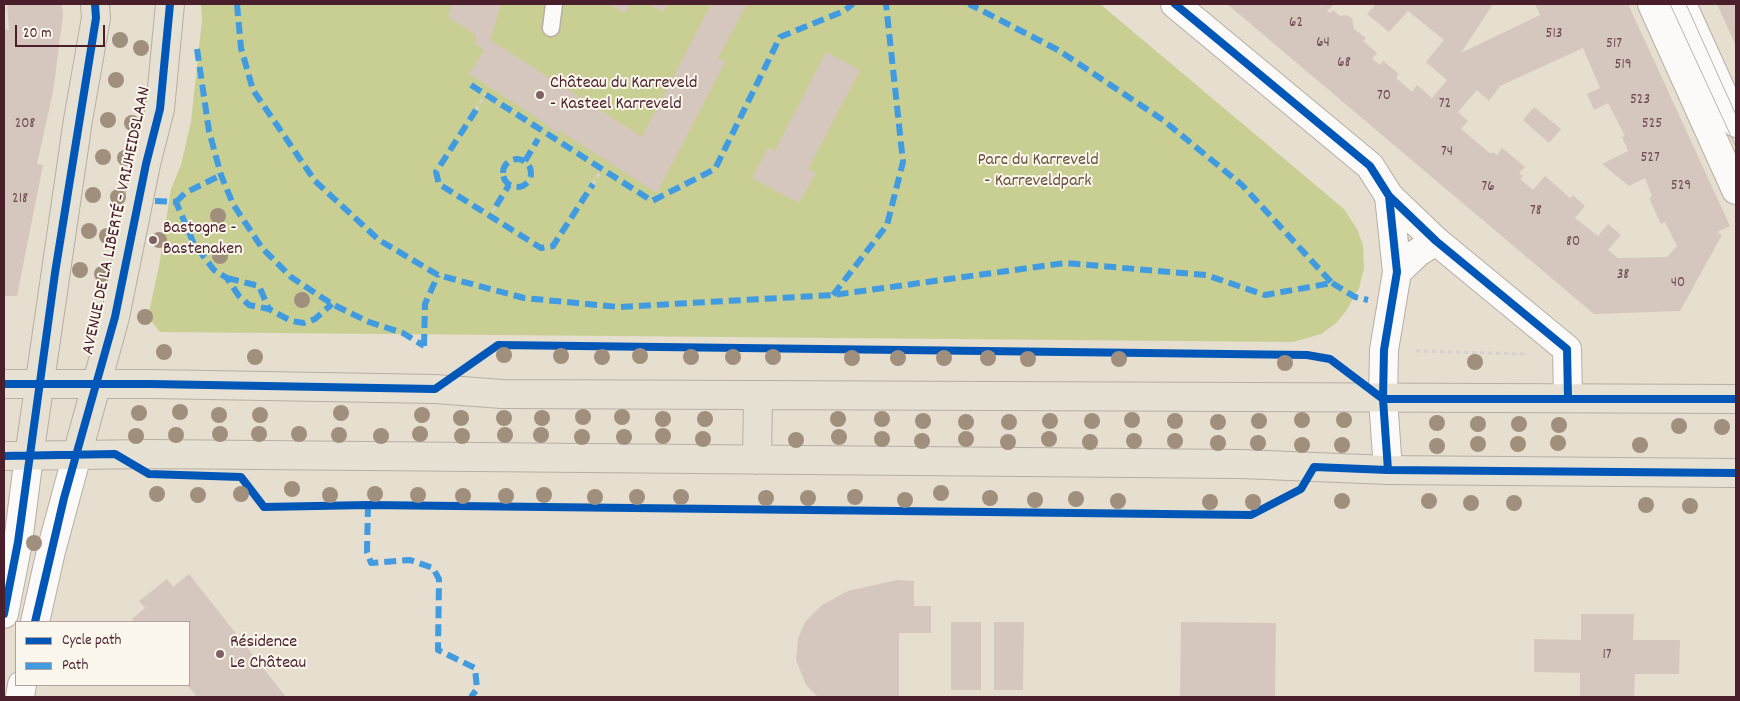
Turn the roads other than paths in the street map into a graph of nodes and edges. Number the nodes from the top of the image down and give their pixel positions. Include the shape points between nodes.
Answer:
1 (95, 4) edge
2 (170, 4) edge
3 (554, 4) edge
4 (1175, 4) edge
5 (1652, 4) edge
6 (1682, 4) edge
7 (551, 28) dead end
8 (1736, 123) edge
9 (1736, 190) edge
10 (1390, 196) junction
11 (1436, 241) junction
12 (1397, 272) junction
13 (4, 384) edge
14 (39, 384) junction
15 (96, 384) junction
16 (758, 395) junction
17 (1568, 398) junction
18 (1383, 399) junction
19 (1736, 400) edge
20 (77, 455) junction
21 (16, 456) edge
22 (757, 460) junction
23 (1388, 470) junction
24 (1736, 473) edge
25 (10, 582) junction
26 (43, 587) junction
27 (4, 614) edge
28 (35, 621) edge

1 - 14 main road via 96,18 76,130
2 - 15 main road, AVENUE DE LA LIBERTÉ - VRIJHEIDSLAAN via 160,109 115,317
3 - 7 lane
4 - 10 street via 1370,166
5 - 9 street
6 - 8 street
10 - 11 street
10 - 12 street
11 - 12 street
11 - 17 street via 1567,349
12 - 18 street via 1384,350
13 - 14 main road
14 - 15 main road
14 - 21 main road
15 - 16 main road via 435,389 502,394
15 - 20 main road, AVENUE DE LA LIBERTÉ - VRIJHEIDSLAAN
16 - 18 main road
16 - 22 main road
17 - 18 main road
17 - 19 main road
18 - 23 street
20 - 21 main road
20 - 22 main road
20 - 26 street
21 - 25 street via 18,542
22 - 23 main road via 1241,464
23 - 24 main road
25 - 26 street
25 - 27 street
26 - 28 street

